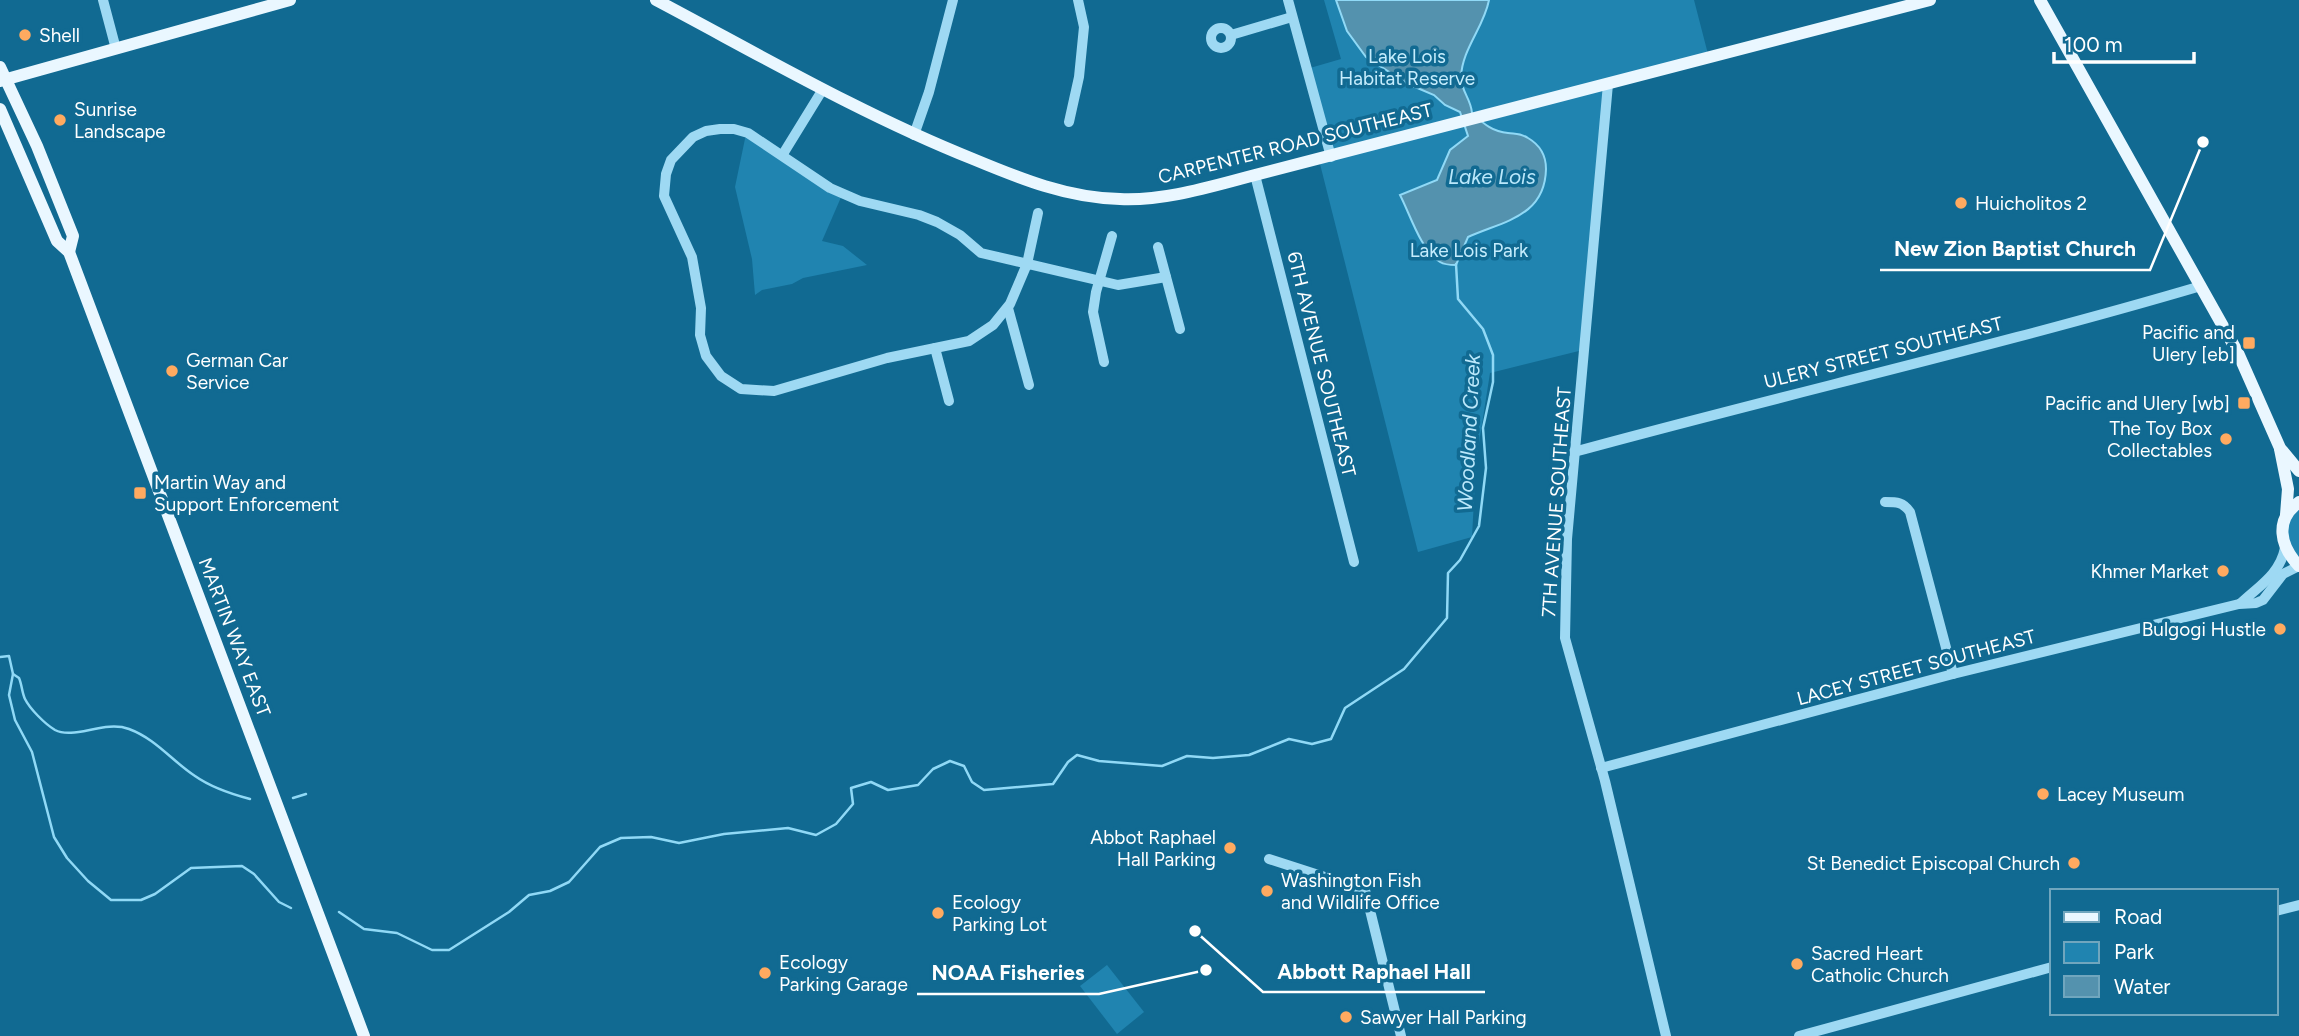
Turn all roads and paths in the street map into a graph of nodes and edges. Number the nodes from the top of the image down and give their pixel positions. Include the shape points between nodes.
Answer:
1 (103, 0) edge
2 (290, 0) edge
3 (656, 0) edge
4 (953, 0) edge
5 (1078, 0) edge
6 (1288, 0) edge
7 (1930, 0) edge
8 (2040, 0) edge
9 (1292, 17) junction
10 (1231, 35) dead end
11 (116, 49) junction
12 (2, 76) edge
13 (1608, 84) junction
14 (823, 89) junction
15 (0, 109) edge
16 (1069, 122) dead end
17 (914, 135) junction
18 (783, 154) junction
19 (1331, 156) junction
20 (1255, 175) junction
21 (1038, 213) dead end
22 (1112, 236) dead end
23 (1158, 247) dead end
24 (69, 252) junction
25 (1027, 264) junction
26 (1166, 277) junction
27 (1100, 280) junction
28 (2201, 286) junction
29 (1008, 308) junction
30 (1180, 329) dead end
31 (935, 348) junction
32 (1104, 362) dead end
33 (1030, 385) dead end
34 (949, 401) dead end
35 (2280, 448) junction
36 (1574, 452) junction
37 (2299, 471) edge
38 (1885, 502) dead end
39 (2299, 502) edge
40 (2286, 516) junction
41 (2285, 548) junction
42 (1354, 562) dead end
43 (2299, 566) edge
44 (2241, 603) junction
45 (1953, 674) junction
46 (1601, 768) junction
47 (1269, 859) dead end
48 (2299, 905) edge
49 (2278, 910) edge
50 (2050, 968) edge
51 (364, 1036) edge
52 (1401, 1036) edge
53 (1666, 1036) edge
54 (1799, 1036) edge

1 - 11 street
2 - 11 main road
3 - 14 main road, CARPENTER ROAD SOUTHEAST
4 - 17 street
5 - 16 street via 1084,27
6 - 9 street
7 - 13 main road, CARPENTER ROAD SOUTHEAST
8 - 28 main road
9 - 10 street
9 - 19 street
11 - 12 main road
12 - 24 main road, MARTIN WAY EAST via 37,146 73,236
13 - 19 main road, CARPENTER ROAD SOUTHEAST
13 - 36 street, 7TH AVENUE SOUTHEAST
14 - 17 main road, CARPENTER ROAD SOUTHEAST
14 - 18 street
15 - 24 main road, MARTIN WAY EAST via 57,241
17 - 20 main road, CARPENTER ROAD SOUTHEAST via 1050,189 1077,195 1147,198
18 - 25 street via 843,194 919,215 960,234 981,253
18 - 31 street via 748,133 706,131 684,144 666,174 664,196 692,257 698,283 700,335 706,356 721,376 741,389 774,391
19 - 20 main road, CARPENTER ROAD SOUTHEAST
20 - 42 street, 6TH AVENUE SOUTHEAST
21 - 25 street
22 - 27 street
23 - 26 street
24 - 51 main road, MARTIN WAY EAST
25 - 27 street
25 - 29 street
26 - 27 street via 1118,285
26 - 30 street
27 - 32 street via 1093,312
28 - 35 main road via 2238,353
28 - 36 street, ULERY STREET SOUTHEAST
29 - 31 street via 969,341
29 - 33 street
31 - 34 street
35 - 37 main road
35 - 40 main road via 2288,489
36 - 46 street, 7TH AVENUE SOUTHEAST via 1565,638
38 - 45 street via 1899,502 1910,512
39 - 40 main road
40 - 41 main road via 2281,532
41 - 43 main road
41 - 44 street, LACEY STREET SOUTHEAST via 2277,568
43 - 44 street, LACEY STREET SOUTHEAST via 2283,575 2263,600
44 - 45 street, LACEY STREET SOUTHEAST
45 - 46 street, LACEY STREET SOUTHEAST
46 - 53 street, 7TH AVENUE SOUTHEAST
47 - 52 street via 1364,890
48 - 49 street
50 - 54 street

